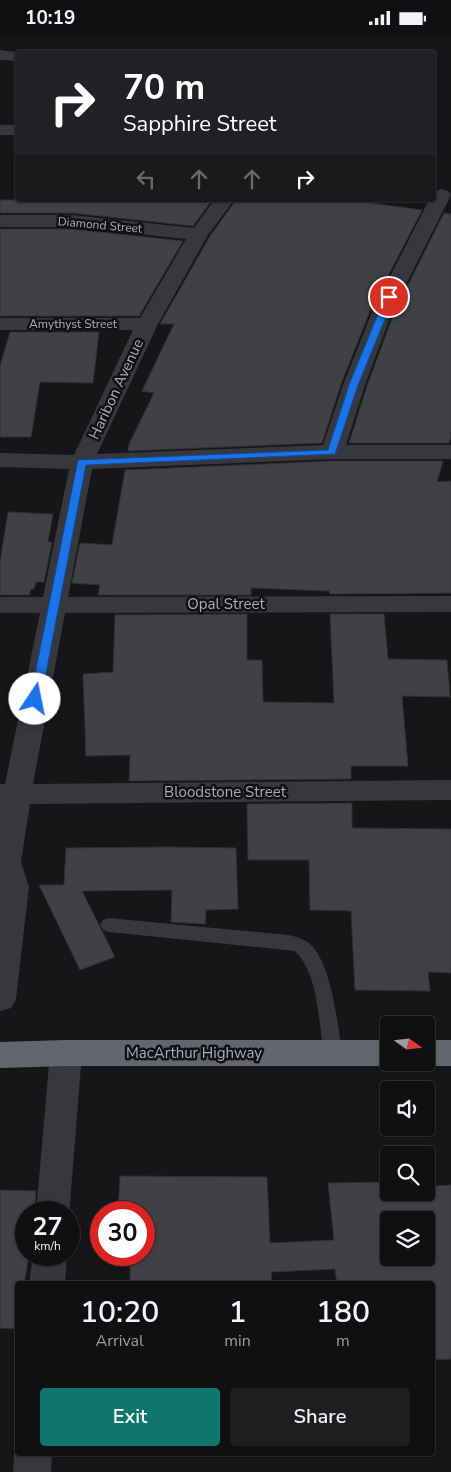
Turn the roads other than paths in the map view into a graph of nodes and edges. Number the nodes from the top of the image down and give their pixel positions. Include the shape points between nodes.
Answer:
1 (1, 35) edge
2 (0, 43) edge
3 (0, 55) edge
4 (15, 56) edge
5 (0, 130) edge
6 (15, 130) edge
7 (442, 195) edge
8 (223, 202) edge
9 (0, 221) edge
10 (199, 234) junction
11 (0, 324) edge
12 (147, 324) junction
13 (332, 452) junction
14 (451, 452) edge
15 (0, 460) edge
16 (82, 462) junction
17 (451, 604) edge
18 (0, 605) edge
19 (54, 605) junction
20 (451, 790) edge
21 (8, 794) edge
22 (3, 867) edge
23 (109, 925) dead end
24 (0, 999) edge
25 (66, 1053) junction
26 (333, 1053) junction
27 (380, 1053) edge
28 (435, 1053) edge
29 (451, 1053) edge
30 (0, 1055) edge
31 (54, 1201) edge
32 (49, 1266) edge
33 (47, 1281) edge
34 (33, 1456) edge
35 (32, 1472) edge

1 - 2 street
3 - 4 street
5 - 6 street
7 - 13 street via 382,312
8 - 10 street, Haribon Avenue
9 - 10 street, Diamond Street via 72,221
10 - 12 street, Haribon Avenue
11 - 12 street, Amythyst Street
12 - 16 street, Haribon Avenue
13 - 14 street
13 - 16 street
15 - 16 street
16 - 19 street, Haribon Avenue
17 - 19 street, Opal Street
18 - 19 street, Opal Street
19 - 21 street, Haribon Avenue
20 - 21 street, Bloodstone Street
21 - 22 street, Haribon Avenue
22 - 24 street, Haribon Avenue via 14,887
23 - 26 lane via 300,945 310,954 320,975
25 - 26 highway, MacArthur Highway
25 - 30 highway, MacArthur Highway
25 - 31 street
26 - 27 highway, MacArthur Highway
28 - 29 highway
32 - 33 street
34 - 35 street

